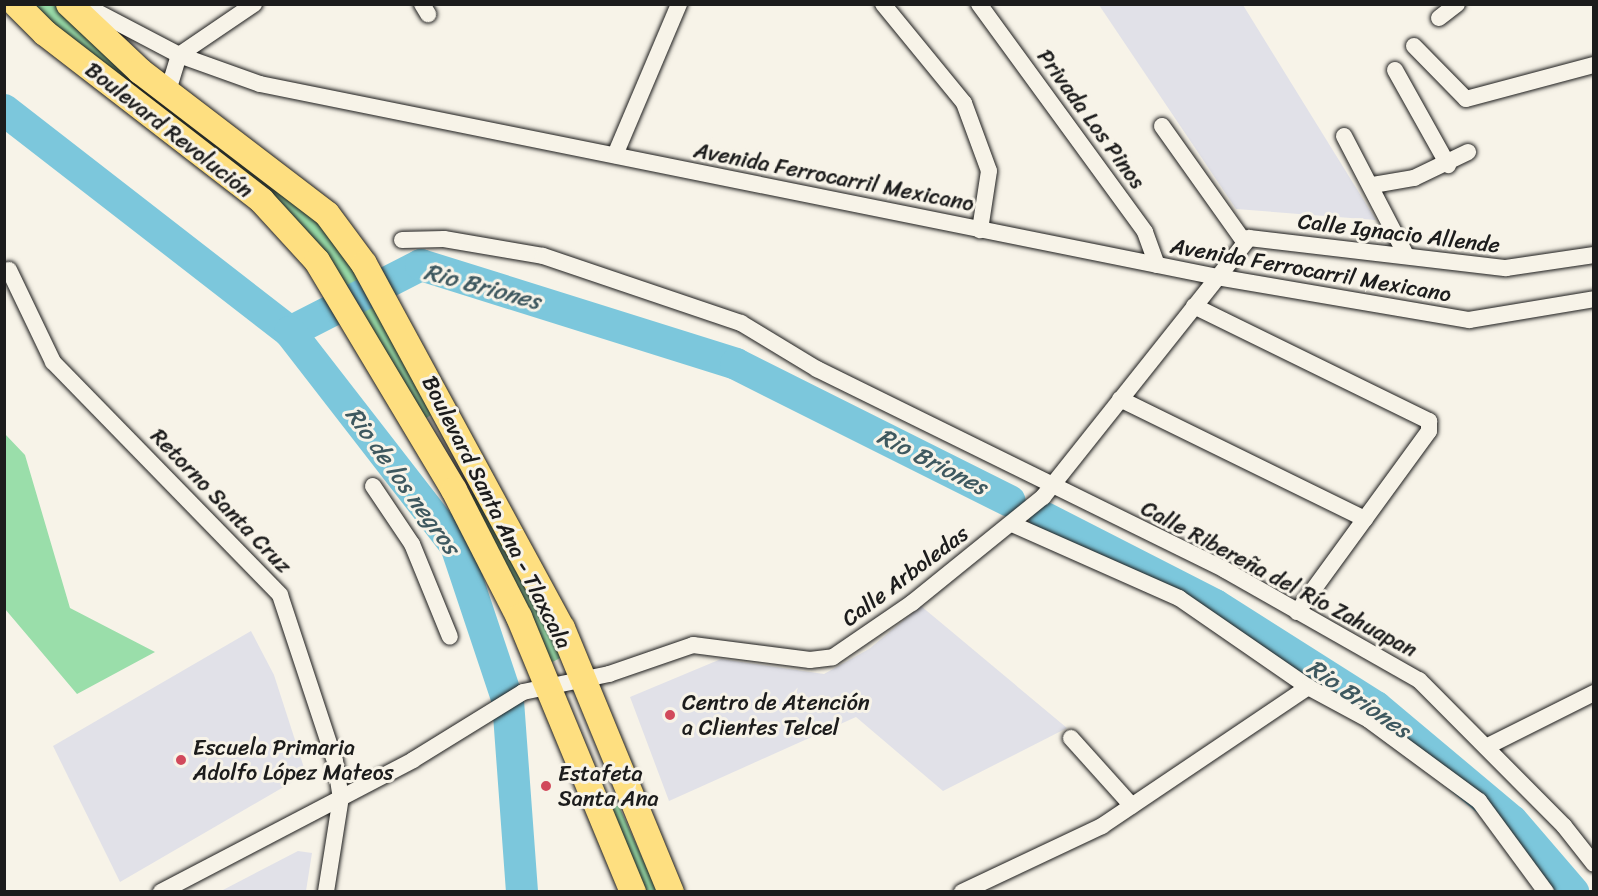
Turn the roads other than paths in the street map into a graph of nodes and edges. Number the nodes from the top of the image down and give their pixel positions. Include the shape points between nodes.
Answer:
1 (16, 4) edge
2 (69, 4) edge
3 (81, 4) edge
4 (254, 4) edge
5 (679, 4) edge
6 (883, 4) edge
7 (979, 4) edge
8 (1457, 4) edge
9 (1439, 18) dead end
10 (1414, 46) dead end
11 (179, 55) junction
12 (1593, 65) edge
13 (1395, 70) dead end
14 (168, 91) junction
15 (1161, 126) dead end
16 (1344, 136) dead end
17 (1468, 152) dead end
18 (615, 155) junction
19 (1448, 165) junction
20 (1373, 185) junction
21 (980, 230) junction
22 (402, 240) dead end
23 (348, 242) joint
24 (1245, 243) junction
25 (1406, 255) junction
26 (1593, 255) edge
27 (317, 261) joint
28 (1156, 265) junction
29 (9, 270) dead end
30 (1217, 278) junction
31 (1593, 299) edge
32 (1194, 306) junction
33 (1120, 399) junction
34 (445, 408) junction
35 (416, 426) junction
36 (482, 475) junction
37 (1051, 485) junction
38 (373, 486) dead end
39 (454, 490) junction
40 (1365, 519) junction
41 (1012, 524) junction
42 (1297, 612) junction
43 (450, 637) dead end
44 (579, 679) junction
45 (1308, 687) junction
46 (535, 690) junction
47 (1593, 693) edge
48 (1071, 738) dead end
49 (1486, 747) junction
50 (341, 796) junction
51 (1132, 806) junction
52 (1593, 864) edge
53 (161, 891) edge
54 (326, 891) edge
55 (633, 891) edge
56 (671, 891) edge
57 (962, 891) edge
58 (1546, 891) edge

1 - 27 main road, Boulevard Revolución via 45,33 261,201
2 - 14 main road, Boulevard Revolución
3 - 11 street, Avenida Ferrocarril Mexicano
4 - 11 street
5 - 18 street
6 - 21 street via 964,103 989,171
7 - 28 street, Privada Los Pinos via 1145,232
8 - 9 street
10 - 12 street via 1466,99
11 - 14 street
11 - 18 street, Avenida Ferrocarril Mexicano via 260,84
13 - 19 street
14 - 23 main road, Boulevard Revolución via 299,190
15 - 24 street
16 - 20 street
17 - 19 street
18 - 21 street, Avenida Ferrocarril Mexicano
19 - 20 street
20 - 25 street
21 - 28 street, Avenida Ferrocarril Mexicano
22 - 37 street, Calle Ribereña del Río Zahuapan via 444,239 543,256 741,322 817,369
23 - 34 main road, Boulevard Santa Ana - Tlaxcala
24 - 25 street, Calle Ignacio Allende via 1249,238
24 - 30 street
25 - 26 street, Calle Ignacio Allende via 1506,268
27 - 35 main road, Boulevard Santa Ana - Tlaxcala
28 - 30 street, Avenida Ferrocarril Mexicano
29 - 50 street, Retorno Santa Cruz via 53,362 276,589 335,761
30 - 31 street, Avenida Ferrocarril Mexicano via 1469,320
30 - 32 street, Calle Arboledas
32 - 33 street, Calle Arboledas
32 - 40 street via 1430,421 1429,431
33 - 37 street, Calle Arboledas
33 - 40 street
34 - 35 main road
34 - 36 main road, Boulevard Santa Ana - Tlaxcala
35 - 39 main road, Boulevard Santa Ana - Tlaxcala
36 - 39 main road
36 - 44 main road, Boulevard Santa Ana - Tlaxcala via 562,628
37 - 41 street, Calle Arboledas
37 - 42 street, Calle Ribereña del Río Zahuapan
38 - 43 street via 412,544
39 - 46 main road, Boulevard Santa Ana - Tlaxcala via 519,617
40 - 42 street
41 - 44 street, Calle Arboledas via 833,657 810,660 693,645
41 - 45 street via 1179,597
42 - 49 street, Calle Ribereña del Río Zahuapan via 1419,680
44 - 46 street, Calle Arboledas
44 - 56 main road, Boulevard Santa Ana - Tlaxcala
45 - 51 street
45 - 58 street via 1369,720 1479,801
46 - 50 street, Calle Arboledas
46 - 55 main road, Boulevard Santa Ana - Tlaxcala
47 - 49 street
48 - 51 street
49 - 52 street, Calle Ribereña del Río Zahuapan via 1564,826
50 - 53 street, Calle Arboledas
50 - 54 street, Retorno Santa Cruz
51 - 57 street via 1102,826

